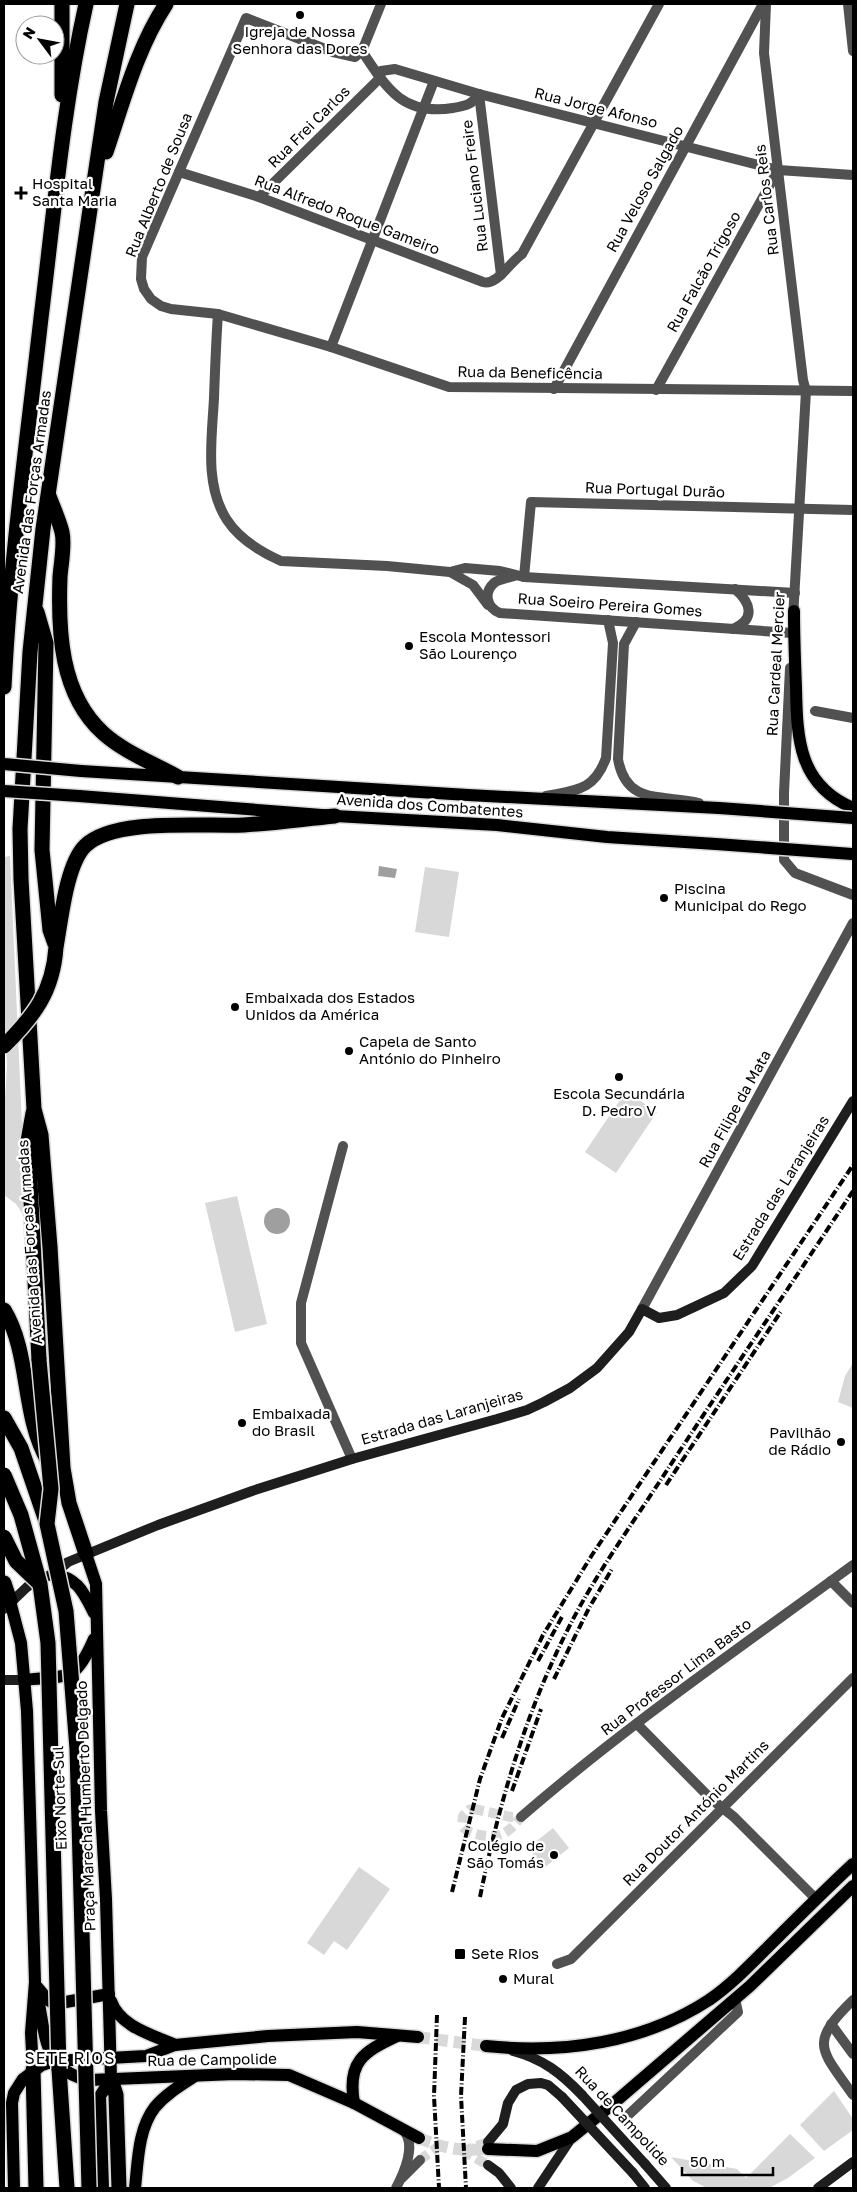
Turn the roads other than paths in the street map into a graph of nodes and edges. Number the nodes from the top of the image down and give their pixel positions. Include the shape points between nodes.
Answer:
1 (62, 4) edge
2 (86, 4) edge
3 (127, 4) edge
4 (166, 4) edge
5 (381, 4) edge
6 (659, 4) edge
7 (765, 4) edge
8 (848, 4) edge
9 (362, 51) junction
10 (853, 51) edge
11 (380, 78) junction
12 (434, 81) junction
13 (479, 94) junction
14 (423, 109) junction
15 (594, 123) junction
16 (686, 145) junction
17 (62, 148) junction
18 (778, 170) junction
19 (179, 172) junction
20 (853, 174) edge
21 (93, 189) junction
22 (259, 197) junction
23 (372, 240) junction
24 (501, 275) junction
25 (218, 314) junction
26 (331, 347) junction
27 (554, 389) junction
28 (656, 390) junction
29 (806, 391) junction
30 (853, 391) edge
31 (48, 493) junction
32 (799, 510) junction
33 (853, 510) edge
34 (450, 572) junction
35 (519, 576) junction
36 (735, 589) junction
37 (795, 593) junction
38 (6, 598) edge
39 (488, 605) junction
40 (35, 606) junction
41 (794, 611) junction
42 (608, 620) junction
43 (636, 622) junction
44 (733, 628) junction
45 (792, 633) junction
46 (5, 639) edge
47 (4, 687) edge
48 (815, 711) dead end
49 (853, 718) edge
50 (4, 764) edge
51 (178, 777) junction
52 (4, 791) edge
53 (534, 798) junction
54 (719, 808) junction
55 (853, 808) edge
56 (335, 816) junction
57 (853, 818) edge
58 (853, 855) edge
59 (853, 895) edge
60 (853, 923) edge
61 (57, 940) junction
62 (4, 1046) edge
63 (853, 1101) edge
64 (34, 1109) junction
65 (343, 1146) dead end
66 (642, 1309) junction
67 (4, 1311) edge
68 (4, 1418) edge
69 (352, 1459) junction
70 (4, 1475) edge
71 (69, 1503) junction
72 (47, 1524) junction
73 (4, 1537) edge
74 (86, 1554) junction
75 (853, 1565) edge
76 (46, 1580) junction
77 (831, 1581) junction
78 (4, 1583) edge
79 (853, 1603) edge
80 (7, 1605) edge
81 (95, 1616) junction
82 (96, 1636) junction
83 (853, 1678) edge
84 (4, 1680) edge
85 (24, 1680) junction
86 (638, 1724) junction
87 (723, 1808) junction
88 (521, 1817) dead end
89 (853, 1864) edge
90 (853, 1886) edge
91 (816, 1899) junction
92 (557, 1964) dead end
93 (34, 1982) junction
94 (109, 1994) junction
95 (735, 1999) junction
96 (853, 2000) edge
97 (831, 2024) junction
98 (397, 2036) junction
99 (418, 2037) tunnel mouth
100 (176, 2045) junction
101 (491, 2046) joint
102 (853, 2054) edge
103 (111, 2058) junction
104 (54, 2062) junction
105 (33, 2070) junction
106 (195, 2076) junction
107 (111, 2079) junction
108 (853, 2095) edge
109 (354, 2103) junction
110 (624, 2119) dead end
111 (403, 2130) junction
112 (572, 2136) junction
113 (419, 2138) tunnel mouth
114 (488, 2146) joint
115 (420, 2160) tunnel mouth
116 (853, 2162) edge
117 (488, 2165) tunnel mouth
118 (36, 2184) edge
119 (398, 2184) edge
120 (14, 2188) edge
121 (67, 2188) edge
122 (89, 2188) edge
123 (103, 2188) edge
124 (119, 2188) edge
125 (135, 2188) edge
126 (511, 2188) edge
127 (538, 2188) edge
128 (645, 2188) edge
129 (666, 2188) edge
130 (818, 2188) edge

1 - 17 highway
2 - 17 highway, Avenida das Forças Armadas
3 - 21 highway, Avenida das Forças Armadas via 106,102
4 - 21 highway via 136,66
5 - 9 street
6 - 15 street
7 - 16 street, Rua Veloso Salgado
7 - 18 street, Rua Carlos Reis via 764,53
8 - 10 street
9 - 11 street
9 - 19 street, Rua Alberto de Sousa via 355,57 347,56 246,18
11 - 12 street, Rua Jorge Afonso via 381,71 391,68
11 - 14 street via 400,99
11 - 22 street, Rua Frei Carlos
12 - 13 street, Rua Jorge Afonso
12 - 14 street
13 - 14 street via 475,101 464,106
13 - 15 street, Rua Jorge Afonso
13 - 24 street, Rua Luciano Freire
14 - 23 street
15 - 16 street, Rua Jorge Afonso
15 - 24 street via 522,254
16 - 18 street, Rua Jorge Afonso
16 - 27 street, Rua Veloso Salgado
17 - 38 highway, Avenida das Forças Armadas
18 - 20 street, Rua Jorge Afonso
18 - 28 street, Rua Falcão Trigoso
18 - 29 street, Rua Carlos Reis
19 - 22 street, Rua Alfredo Roque Gameiro
19 - 25 street, Rua Alberto de Sousa via 142,257 141,279 151,300 161,306
21 - 31 highway, Avenida das Forças Armadas
22 - 23 street, Rua Alfredo Roque Gameiro
23 - 24 street, Rua Alfredo Roque Gameiro via 486,284
23 - 26 street
25 - 26 street, Rua da Beneficência
25 - 34 street, Rua Soeiro Pereira Gomes via 212,480 227,520 238,534 281,561
26 - 27 street, Rua da Beneficência via 449,387
27 - 28 street, Rua da Beneficência
28 - 29 street, Rua da Beneficência
29 - 30 street, Rua da Beneficência
29 - 32 street, Rua Cardeal Mercier
31 - 40 highway, Avenida das Forças Armadas
31 - 51 highway via 62,533 60,602 63,654 78,700 93,724 114,742
32 - 33 street, Rua Portugal Durão
32 - 35 street, Rua Portugal Durão via 531,502
32 - 37 street, Rua Cardeal Mercier
34 - 35 street, Rua Soeiro Pereira Gomes via 465,568
34 - 39 street, Rua Soeiro Pereira Gomes via 473,585
35 - 36 street, Rua Soeiro Pereira Gomes
35 - 39 street, Rua Soeiro Pereira Gomes via 495,582 489,590
36 - 37 street, Rua Soeiro Pereira Gomes
36 - 44 street via 746,601 748,614 745,621
37 - 41 street, Rua Cardeal Mercier
38 - 46 highway, Avenida das Forças Armadas
39 - 42 street, Rua Soeiro Pereira Gomes via 500,613
40 - 61 highway via 46,643 42,850 50,930
40 - 64 highway, Avenida das Forças Armadas via 20,829
41 - 45 street, Rua Cardeal Mercier
41 - 55 main road via 796,726 803,756 814,779 833,797
42 - 43 street, Rua Soeiro Pereira Gomes
42 - 53 street via 614,643 606,758 602,771 592,783 582,788
43 - 44 street, Rua Soeiro Pereira Gomes
43 - 54 street via 624,644 620,772 627,784 641,794
44 - 45 street, Rua Soeiro Pereira Gomes
45 - 59 street, Rua Cardeal Mercier via 784,860 795,873
46 - 47 highway, Avenida das Forças Armadas
48 - 49 street
50 - 51 main road, Avenida dos Combatentes, bridge
51 - 53 main road, Avenida dos Combatentes
52 - 56 main road, Avenida dos Combatentes, bridge
53 - 54 main road, Avenida dos Combatentes
54 - 57 main road, Avenida dos Combatentes, bridge
56 - 58 main road, Avenida dos Combatentes, bridge
56 - 61 highway via 245,825 131,827 108,833 85,846 72,864
60 - 66 street, Rua Filipe da Mata
61 - 62 highway, bridge via 51,976 40,1004
63 - 66 main road, Estrada das Laranjeiras via 752,1266 724,1293 677,1315 659,1318
64 - 71 highway, Avenida das Forças Armadas via 41,1134 62,1468
64 - 72 highway, bridge via 28,1140 39,1360 51,1489
65 - 69 street via 301,1303 302,1343
66 - 69 main road, Estrada das Laranjeiras via 629,1332 604,1361 558,1395 505,1417
67 - 71 highway via 15,1334 33,1428
68 - 72 highway, Eixo Norte-Sul via 21,1448
69 - 74 main road, Estrada das Laranjeiras via 244,1494
70 - 76 highway, Eixo Norte-Sul, bridge
71 - 74 highway, Avenida das Forças Armadas
72 - 122 highway, Eixo Norte-Sul, bridge via 66,1612 77,1750
73 - 76 highway, bridge via 16,1561
74 - 76 main road, Estrada das Laranjeiras via 68,1562
74 - 81 main road, Praça Marechal Humberto Delgado via 96,1584
75 - 77 street, Rua Professor Lima Basto
76 - 80 main road, Estrada das Laranjeiras via 36,1580
76 - 81 main road via 64,1577 77,1584
76 - 121 highway, Eixo Norte-Sul, bridge via 59,2069
77 - 79 street
77 - 86 street, Rua Professor Lima Basto
78 - 80 highway
80 - 85 main road via 21,1643
81 - 82 main road, Praça Marechal Humberto Delgado
82 - 85 main road via 74,1673
82 - 94 main road, Praça Marechal Humberto Delgado
83 - 87 street, Rua Doutor António Martins
84 - 85 main road
85 - 93 main road
86 - 87 street
86 - 88 street, Rua Professor Lima Basto
87 - 91 street
87 - 92 street, Rua Doutor António Martins via 571,1959
89 - 91 main road
90 - 95 main road
91 - 101 main road via 733,1980 710,1999 666,2024 581,2046
93 - 94 main road via 45,1998 55,2004
93 - 104 main road
93 - 105 main road
94 - 100 main road via 113,2007 123,2020
94 - 103 main road, Praça Marechal Humberto Delgado
95 - 110 street via 738,2012
95 - 112 main road
96 - 97 street
97 - 102 street
97 - 108 street via 825,2034 824,2049
98 - 99 main road
98 - 100 main road via 357,2032
98 - 109 main road via 372,2048 355,2066 352,2082
100 - 103 main road via 146,2056
101 - 129 main road, Rua de Campolide, bridge via 527,2054 562,2075
103 - 104 main road
103 - 107 main road, Praça Marechal Humberto Delgado
104 - 105 main road
104 - 107 main road, Rua de Campolide via 77,2078
105 - 118 highway
105 - 120 main road via 18,2085 12,2103
106 - 107 main road, Rua de Campolide
106 - 109 main road, Rua de Campolide via 289,2075
106 - 125 main road via 166,2096 149,2116 141,2143
107 - 123 main road via 100,2096
107 - 124 highway via 116,2096
109 - 111 main road, Rua de Campolide
111 - 113 main road, Rua de Campolide
111 - 119 street via 408,2135 410,2148
112 - 114 main road via 537,2151
112 - 127 main road
114 - 128 main road, Rua de Campolide, bridge via 503,2124 508,2103 516,2090 528,2084 542,2083 562,2097
115 - 119 street
116 - 130 main road
117 - 126 main road

